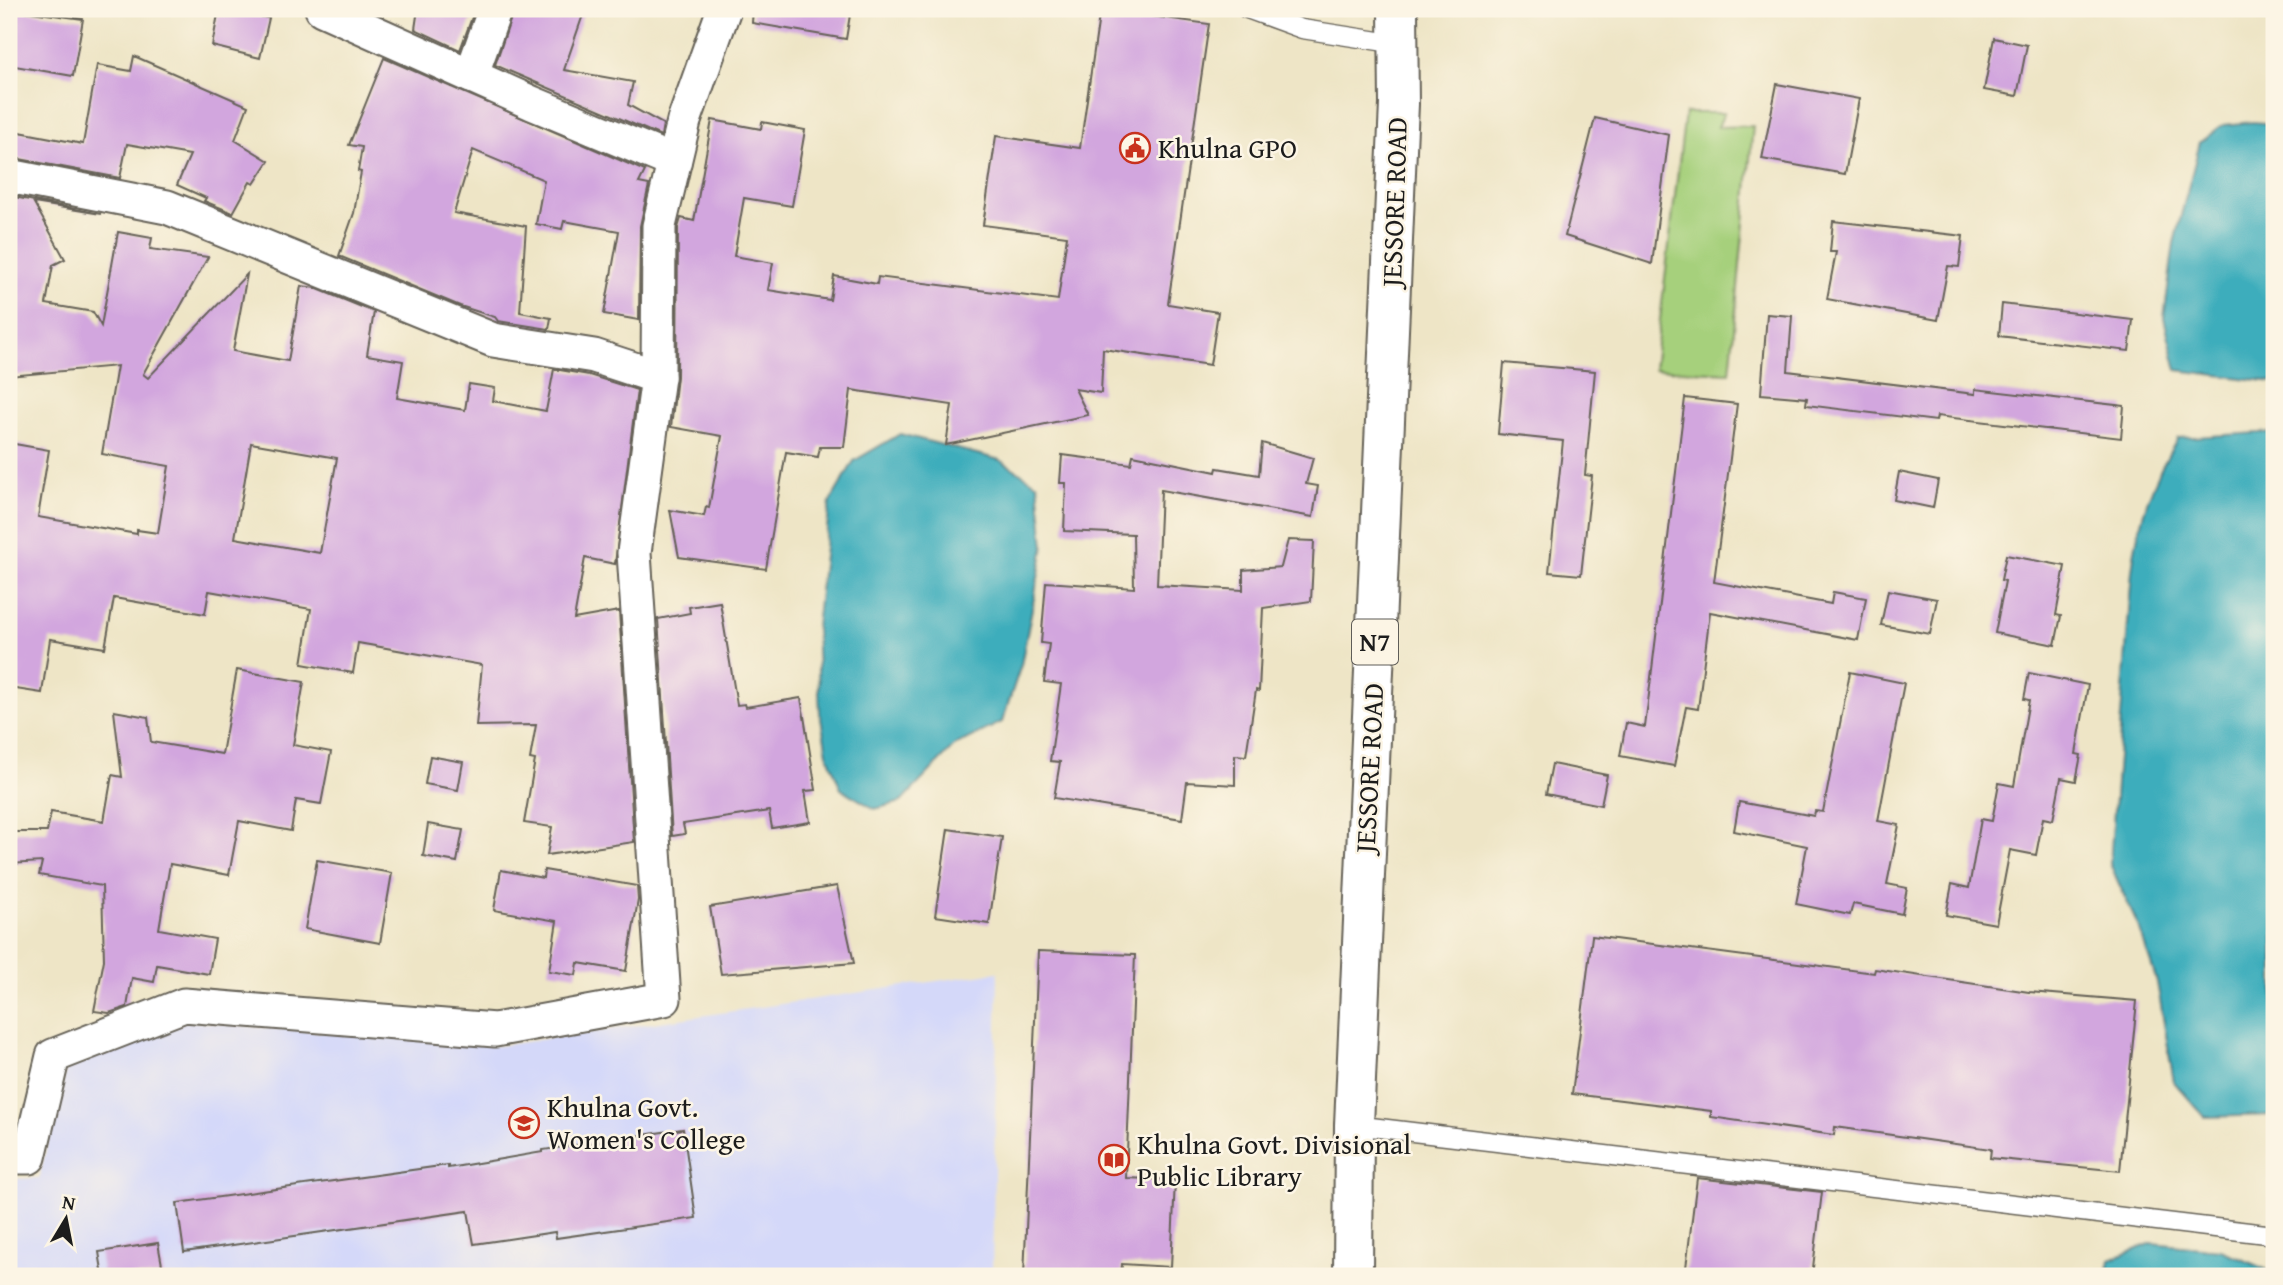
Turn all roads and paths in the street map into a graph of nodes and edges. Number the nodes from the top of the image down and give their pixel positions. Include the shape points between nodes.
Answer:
1 (322, 9) edge
2 (495, 9) edge
3 (724, 9) edge
4 (1247, 9) edge
5 (1398, 27) edge
6 (471, 76) junction
7 (674, 162) junction
8 (9, 176) edge
9 (658, 377) junction
10 (1354, 1125) junction
11 (9, 1157) edge
12 (2274, 1235) edge
13 (1353, 1276) edge

1 - 6 street
2 - 6 street
3 - 7 street
4 - 5 lane via 1302,29
5 - 10 highway, JESSORE ROAD / N7 via 1399,104
6 - 7 street
7 - 9 street via 659,226
8 - 9 street via 167,207 493,340 594,356
9 - 11 street via 634,553 664,999 495,1030 184,1006 53,1056 29,1157
10 - 12 lane
10 - 13 highway, JESSORE ROAD / N7

